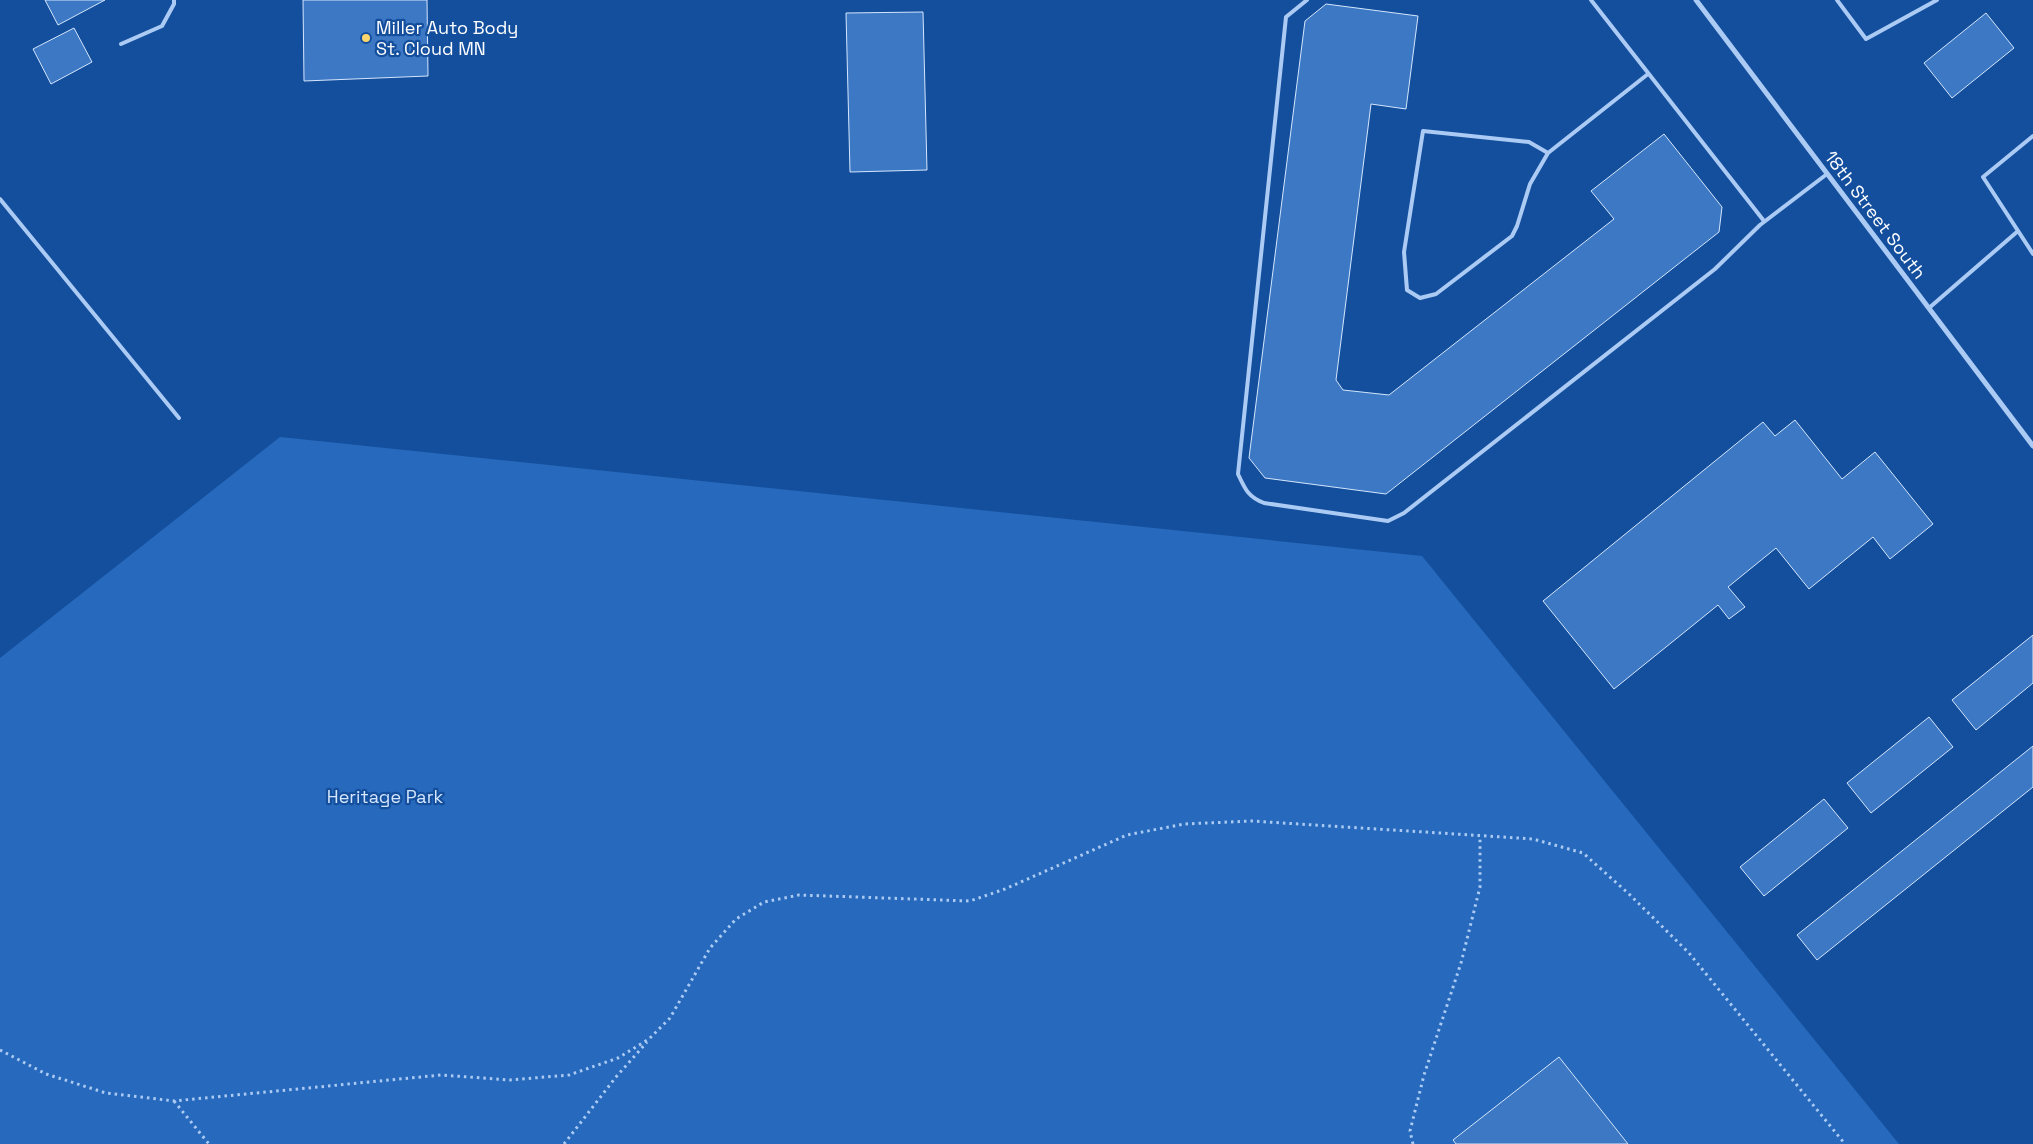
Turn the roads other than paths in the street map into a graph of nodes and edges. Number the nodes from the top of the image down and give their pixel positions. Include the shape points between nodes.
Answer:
1 (174, 0) edge
2 (1306, 0) edge
3 (1591, 0) edge
4 (1696, 0) edge
5 (1837, 0) edge
6 (1937, 0) edge
7 (121, 44) dead end
8 (1648, 74) junction
9 (2033, 136) edge
10 (1548, 153) junction
11 (1828, 174) junction
12 (0, 199) edge
13 (1764, 221) junction
14 (2018, 231) junction
15 (2033, 254) edge
16 (1929, 308) junction
17 (179, 418) dead end
18 (2033, 446) edge

1 - 7 lane via 162,26
2 - 13 lane via 1286,17 1238,474 1253,499 1388,521 1404,513 1715,269
3 - 8 lane
4 - 11 street, 18th Street South
5 - 6 lane via 1866,39
8 - 10 lane
8 - 13 lane
9 - 14 lane via 1984,177
10 - 10 lane via 1530,184 1512,236 1436,294 1420,298 1407,290 1404,252 1423,131 1529,142
11 - 13 lane
11 - 16 street, 18th Street South
12 - 17 lane
14 - 15 lane
14 - 16 lane
16 - 18 street, 18th Street South

